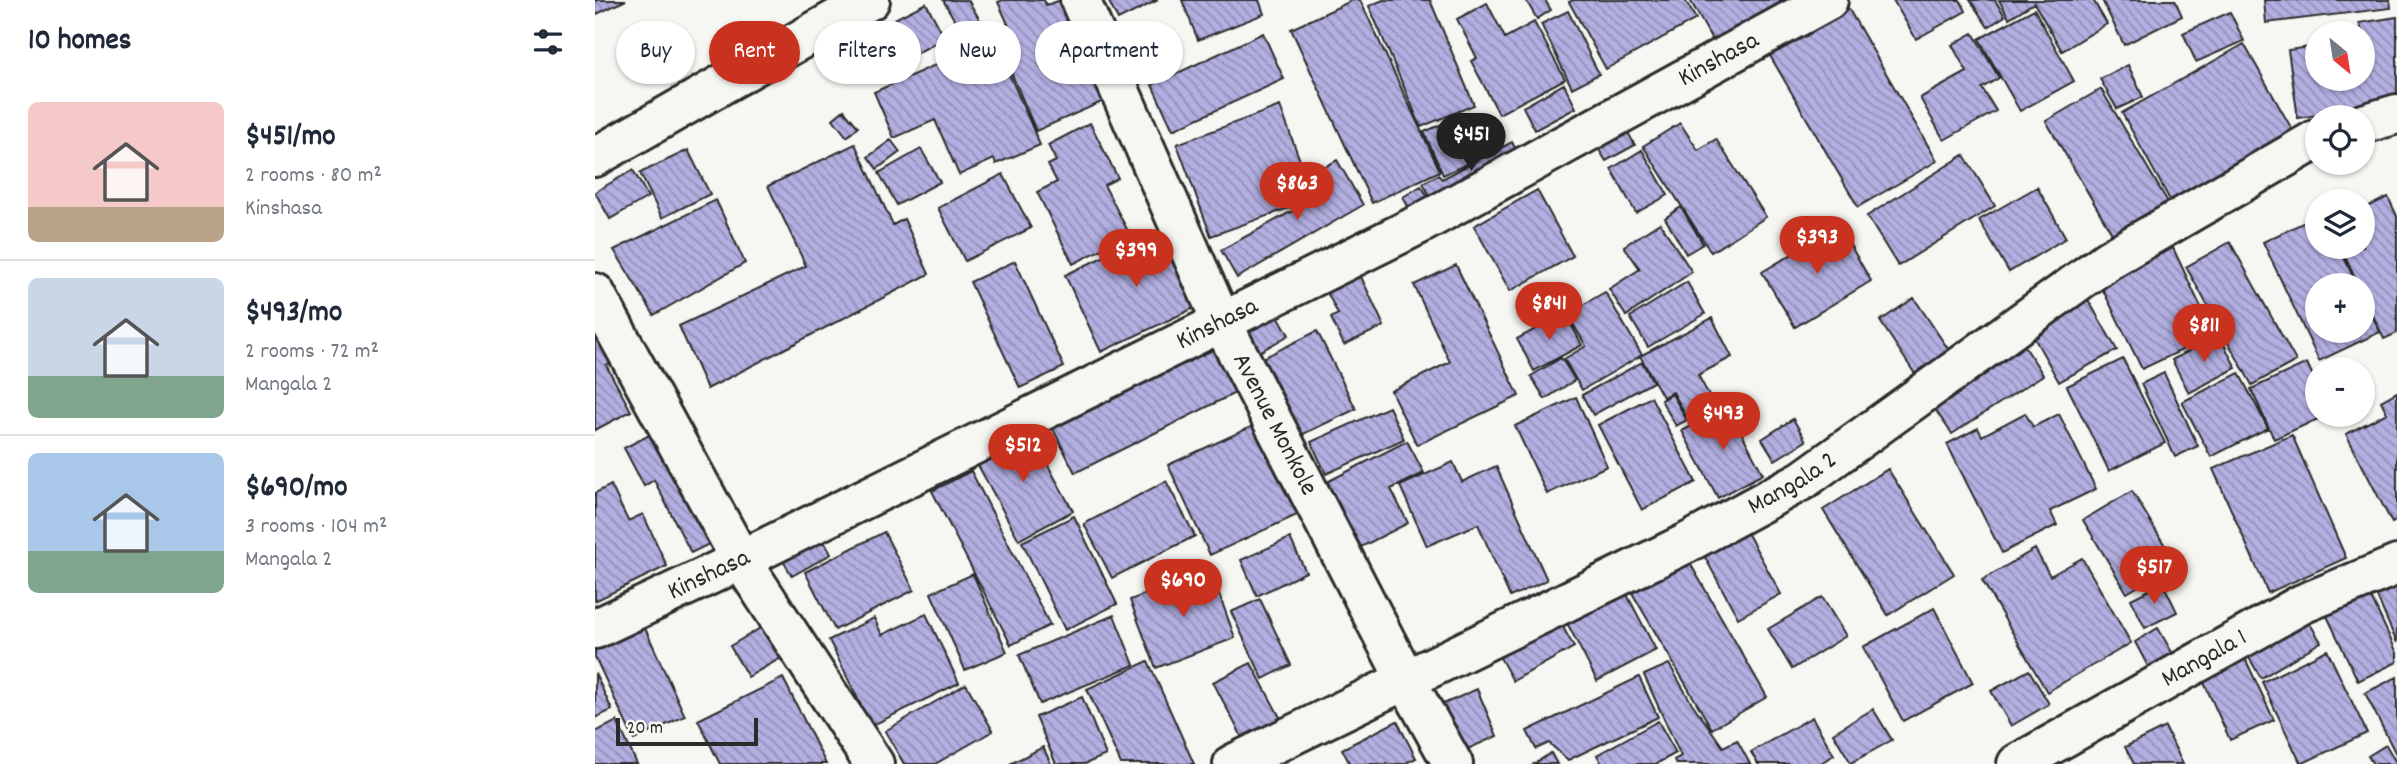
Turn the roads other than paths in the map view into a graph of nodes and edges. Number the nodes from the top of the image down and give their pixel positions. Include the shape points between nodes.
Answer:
1 (870, 0) edge
2 (1080, 0) edge
3 (1828, 0) edge
4 (2397, 114) edge
5 (2375, 120) edge
6 (2305, 146) edge
7 (595, 157) edge
8 (595, 293) edge
9 (1222, 323) junction
10 (741, 560) junction
11 (2397, 565) edge
12 (595, 629) edge
13 (1406, 681) junction
14 (874, 764) edge
15 (1233, 764) edge
16 (1453, 764) edge
17 (2017, 764) edge

1 - 7 street
2 - 9 street, Avenue Monkole
3 - 9 street, Kinshasa via 1504,179
4 - 5 street
6 - 13 street, Mangala 2 via 2108,260 1803,480 1685,544
8 - 10 street
9 - 10 street, Kinshasa
9 - 13 street, Avenue Monkole
10 - 12 street, Kinshasa
10 - 14 street
11 - 17 street, Mangala 1 via 2302,604
13 - 15 street, Mangala 2
13 - 16 street, Avenue Monkole

